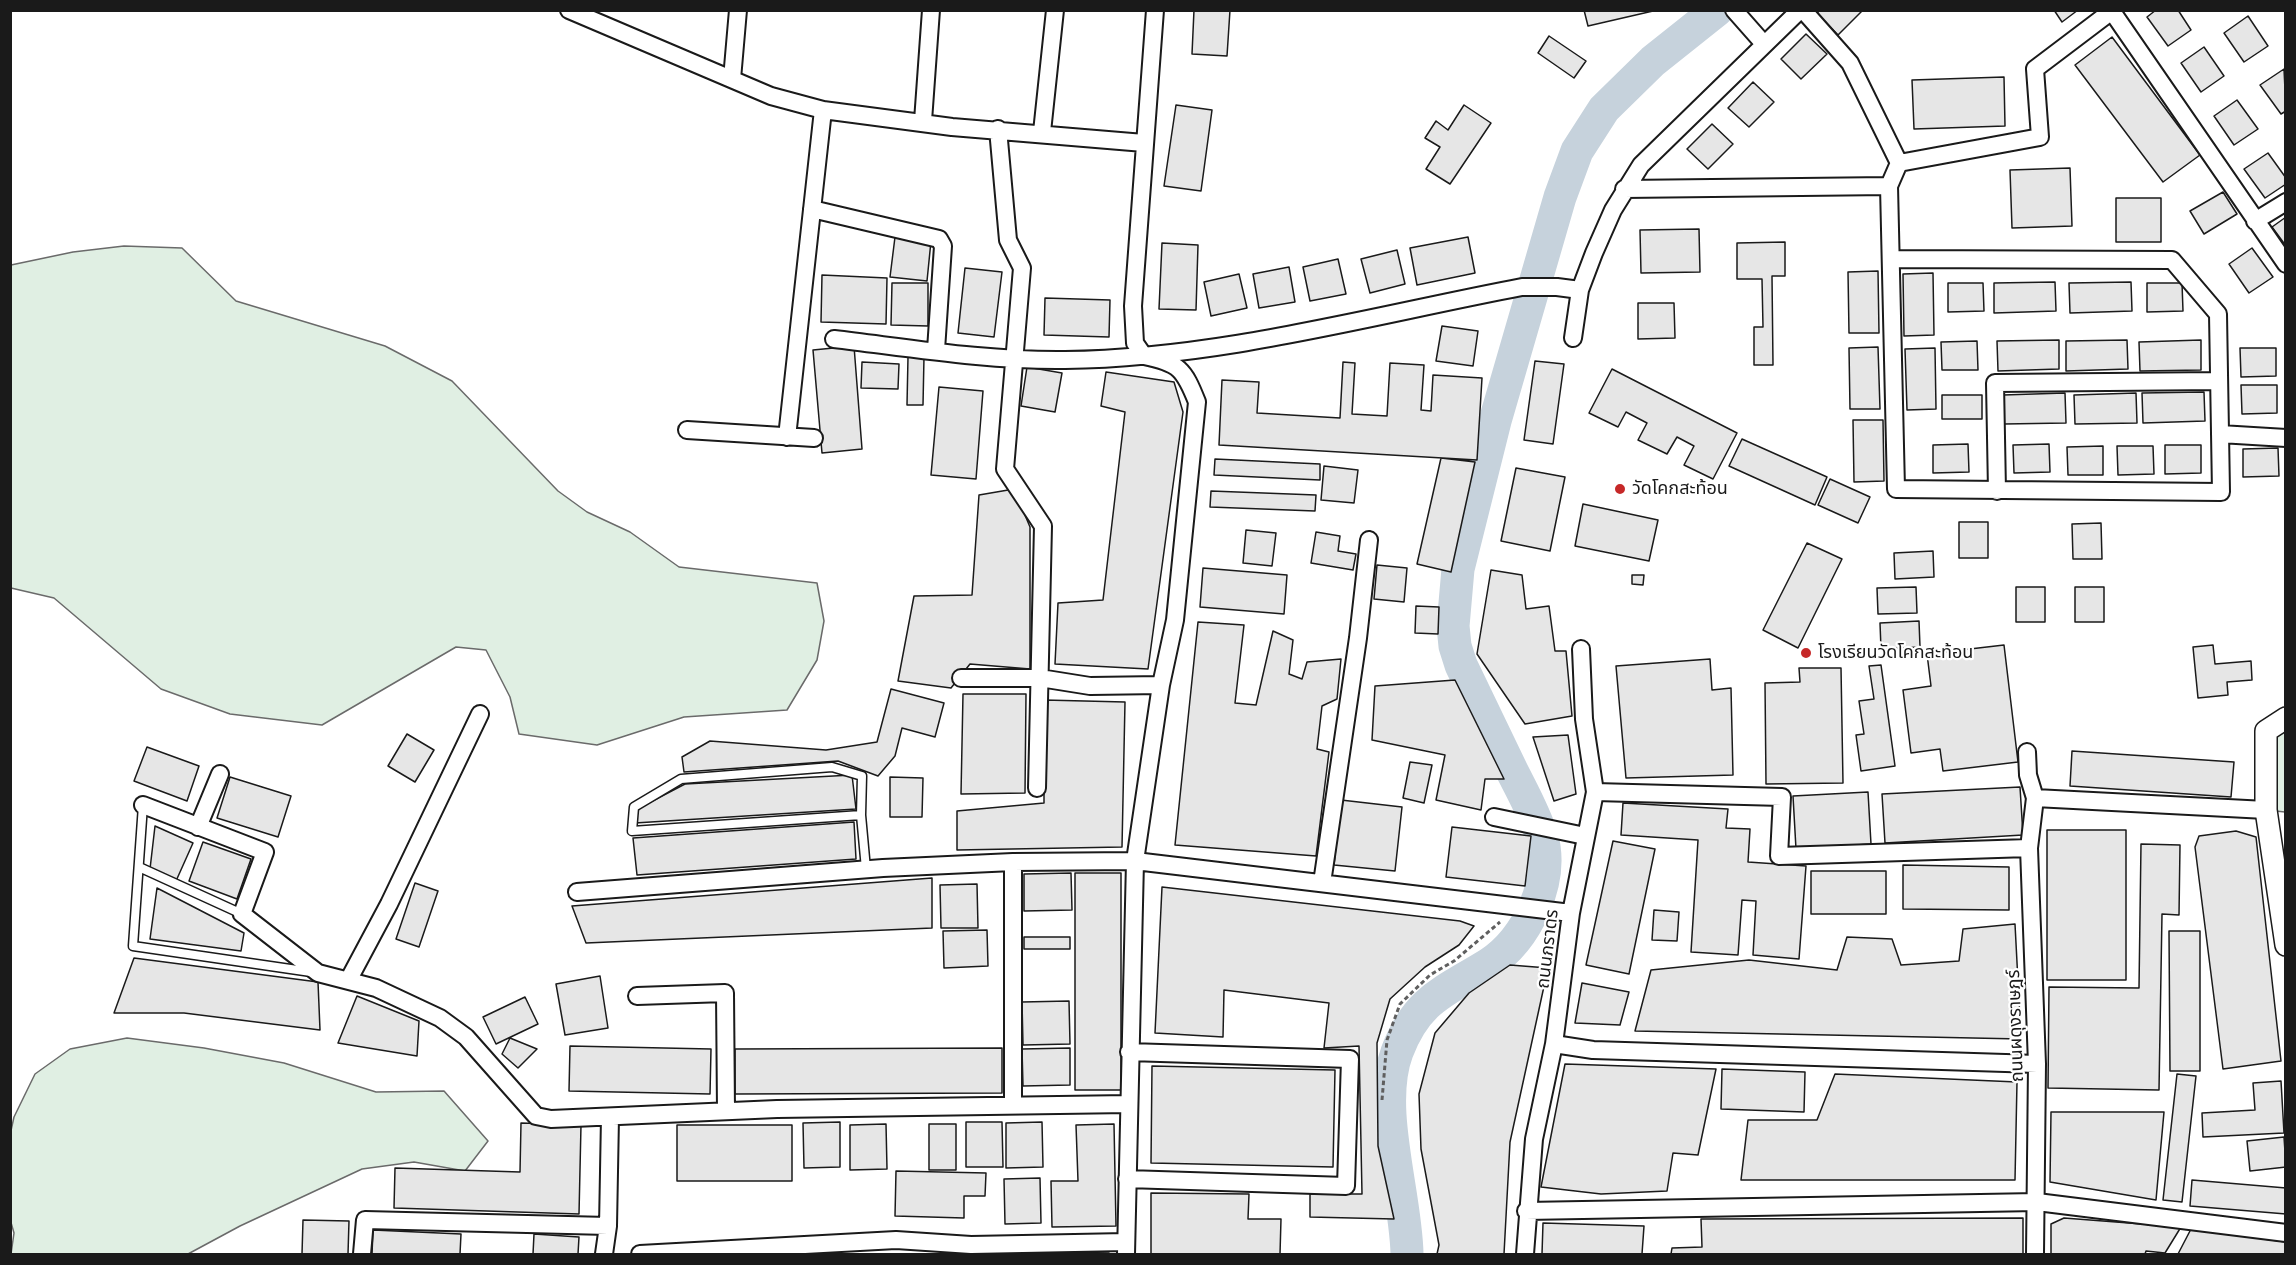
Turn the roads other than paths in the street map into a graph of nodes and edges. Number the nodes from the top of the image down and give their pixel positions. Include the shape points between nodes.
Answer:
1 (738, 10) edge
2 (931, 10) edge
3 (1055, 10) edge
4 (1155, 10) edge
5 (1734, 10) edge
6 (1801, 10) edge
7 (573, 11) edge
8 (2112, 11) edge
9 (1759, 38) junction
10 (732, 79) junction
11 (823, 110) junction
12 (923, 122) junction
13 (998, 129) junction
14 (1042, 132) junction
15 (1144, 143) junction
16 (1899, 163) junction
17 (1889, 186) junction
18 (1624, 189) junction
19 (2286, 202) edge
20 (812, 209) junction
21 (2255, 221) junction
22 (1893, 259) junction
23 (2286, 264) edge
24 (1580, 290) junction
25 (1573, 338) dead end
26 (834, 339) dead end
27 (936, 350) junction
28 (1144, 356) junction
29 (1014, 357) junction
30 (2219, 381) junction
31 (687, 430) dead end
32 (2220, 434) junction
33 (787, 437) junction
34 (814, 438) dead end
35 (2286, 438) edge
36 (1997, 491) junction
37 (1369, 540) dead end
38 (1581, 649) dead end
39 (961, 678) dead end
40 (1040, 678) junction
41 (1161, 685) junction
42 (480, 714) dead end
43 (2286, 718) edge
44 (2027, 752) dead end
45 (220, 774) dead end
46 (1037, 788) dead end
47 (1594, 792) junction
48 (2035, 798) junction
49 (143, 805) joint
50 (2266, 810) junction
51 (861, 815) junction
52 (1494, 818) dead end
53 (198, 826) junction
54 (1585, 836) junction
55 (2030, 848) junction
56 (1135, 861) junction
57 (1013, 862) junction
58 (139, 867) junction
59 (866, 869) junction
60 (1322, 883) junction
61 (577, 892) dead end
62 (1571, 913) junction
63 (242, 914) junction
64 (2286, 945) edge
65 (318, 973) junction
66 (349, 979) junction
67 (637, 996) dead end
68 (1554, 1044) junction
69 (1130, 1052) junction
70 (2037, 1064) junction
71 (1129, 1104) junction
72 (1013, 1105) junction
73 (726, 1111) junction
74 (610, 1117) junction
75 (1127, 1179) junction
76 (2037, 1202) junction
77 (1527, 1211) junction
78 (608, 1226) junction
79 (2286, 1233) edge
80 (1126, 1248) edge
81 (971, 1250) edge
82 (362, 1254) edge
83 (604, 1254) edge
84 (640, 1254) edge
85 (1525, 1254) edge
86 (2035, 1254) edge

1 - 10 street
2 - 12 street
3 - 14 street
4 - 15 street
5 - 9 street
6 - 9 street
6 - 16 street via 1850,63
7 - 10 street
8 - 16 street via 2035,69 2040,137
8 - 21 street
9 - 18 street via 1641,165
10 - 11 street via 771,96
11 - 12 street
11 - 20 street
12 - 13 street
13 - 14 street
13 - 29 street via 1008,240 1022,268
14 - 15 street
15 - 28 street via 1133,306 1135,343
16 - 17 street
17 - 18 street
17 - 22 street
18 - 24 street
19 - 21 street
20 - 27 street via 939,239 943,246
20 - 33 street
21 - 23 street
22 - 30 street via 2172,260 2218,314
22 - 36 street via 1896,489
24 - 25 street
24 - 28 street via 1522,287 1210,350
26 - 27 street
27 - 29 street
28 - 29 street via 1064,360
28 - 41 street via 1167,361 1186,375 1197,402 1175,620
29 - 40 street via 1005,470 1043,526
30 - 32 street
30 - 36 street via 1995,383
31 - 33 street
32 - 35 street
32 - 36 street via 2221,492
33 - 34 street
37 - 60 street
38 - 47 street, ถนนภราดร via 1584,719
39 - 40 street
40 - 41 street via 1090,686
40 - 46 street
41 - 56 street
42 - 66 street
43 - 50 street via 2266,731
44 - 48 street, ถนนผดุงราษฎร์
45 - 53 street
47 - 54 street, ถนนภราดร
47 - 55 street via 1782,797 1779,856
48 - 50 street
48 - 55 street, ถนนผดุงราษฎร์
49 - 53 street
49 - 58 lane
50 - 64 street
51 - 51 lane via 862,776 832,767 681,779 634,807 632,831
51 - 59 lane
52 - 54 street
53 - 63 street via 265,852
54 - 62 street, ถนนภราดร
55 - 70 street, ถนนผดุงราษฎร์
56 - 57 street
56 - 60 street
56 - 69 street
57 - 59 street
57 - 72 street
58 - 63 lane
58 - 65 lane via 133,945
59 - 61 street
60 - 62 street
62 - 68 street, ถนนภราดร
63 - 65 street
65 - 66 street
66 - 74 street via 440,1018 466,1037 536,1116
67 - 73 street via 725,993
68 - 70 street via 1593,1050
68 - 77 street, ถนนภราดร via 1534,1139
69 - 71 street
69 - 75 street via 1350,1059 1347,1186
70 - 76 street, ถนนผดุงราษฎร์
71 - 72 street
71 - 75 street
72 - 73 street
73 - 74 street
74 - 78 street
75 - 80 street
76 - 77 street
76 - 79 street
76 - 86 street, ถนนผดุงราษฎร์
77 - 85 street, ถนนภราดร
78 - 82 street via 365,1220
78 - 83 street
80 - 81 street
81 - 84 street via 886,1241

